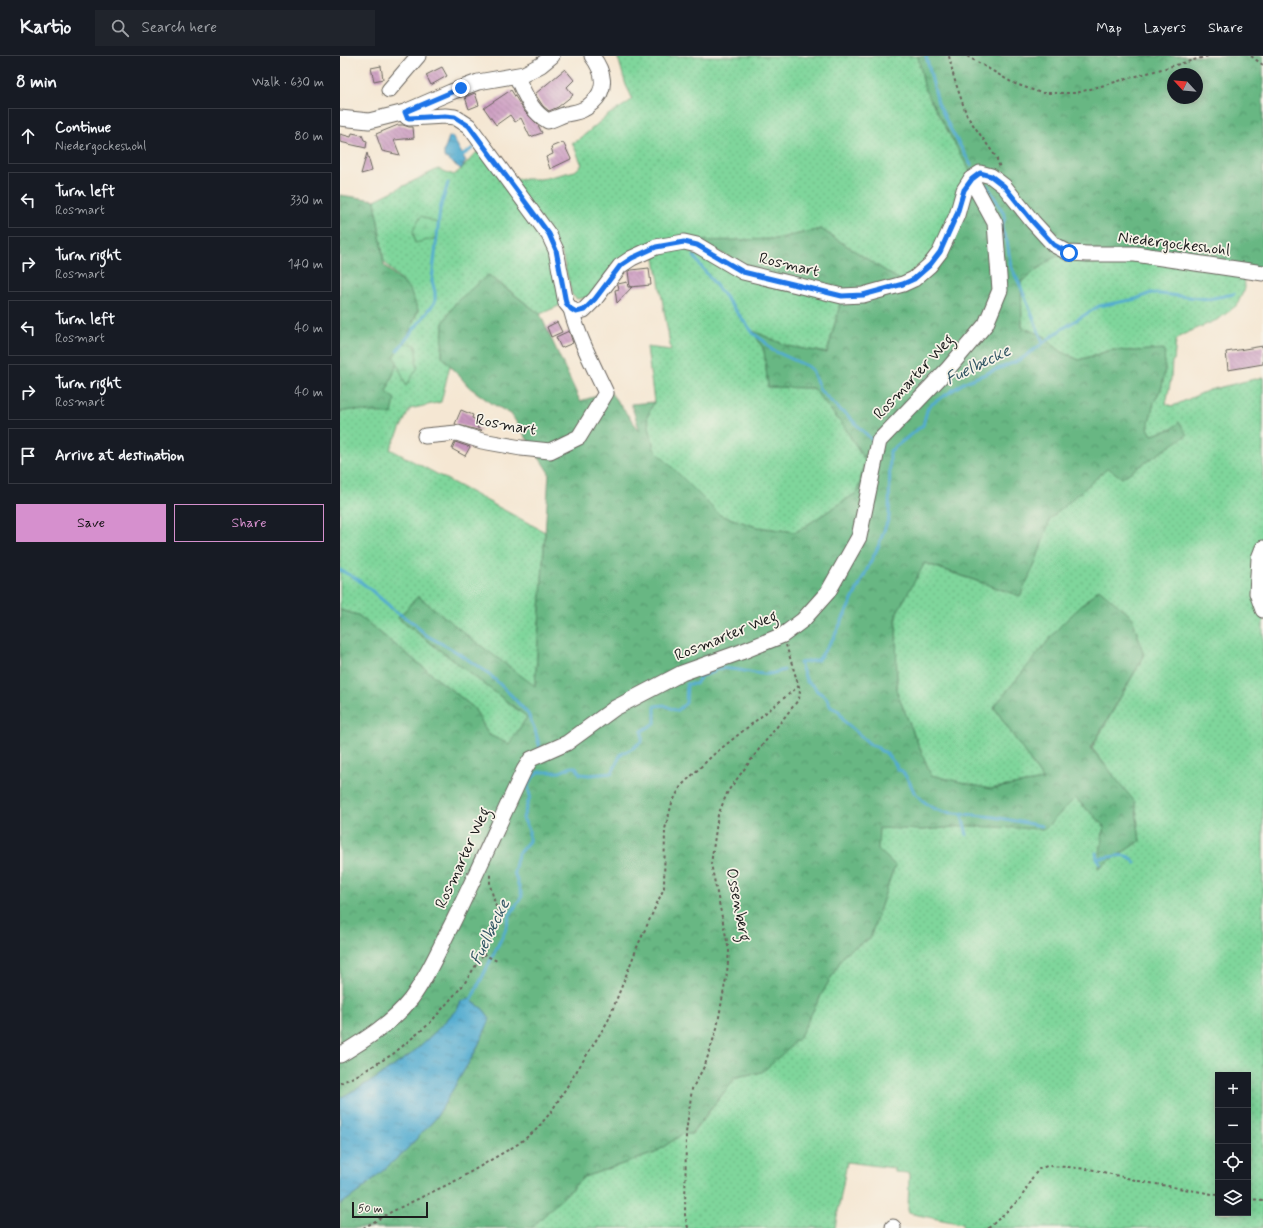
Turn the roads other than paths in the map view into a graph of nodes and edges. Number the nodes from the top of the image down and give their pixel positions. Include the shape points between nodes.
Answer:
1 (418, 56) edge
2 (552, 56) edge
3 (592, 56) edge
4 (516, 76) junction
5 (389, 90) dead end
6 (405, 112) junction
7 (340, 118) edge
8 (972, 179) junction
9 (1263, 273) edge
10 (571, 309) junction
11 (425, 436) dead end
12 (1261, 553) edge
13 (1263, 610) edge
14 (340, 1055) edge

1 - 5 street
2 - 4 street via 541,65
3 - 4 street via 603,80 597,98 584,109 548,121 530,105
4 - 6 street via 478,82
6 - 7 street via 369,121
6 - 10 street, Rosmart via 409,118 455,117 469,126 549,234 556,250 566,303
8 - 9 street, Niedergockeshohl via 980,173 991,176 1004,186 1054,245 1069,253 1135,254
8 - 10 street, Rosmart via 964,190 957,214 940,252 914,279 903,284 863,295 842,296 743,272 697,245 684,242 656,247 632,258 620,266 584,310 576,312
8 - 14 street, Rosmarter Weg via 995,223 1000,290 986,324 947,370 879,442 859,537 828,592 803,620 783,635 682,673 615,708 567,743 531,759 426,977 410,1000 393,1017 367,1039
10 - 11 street, Rosmart via 606,393 580,437 550,451 513,447 457,433
12 - 13 street via 1257,593

